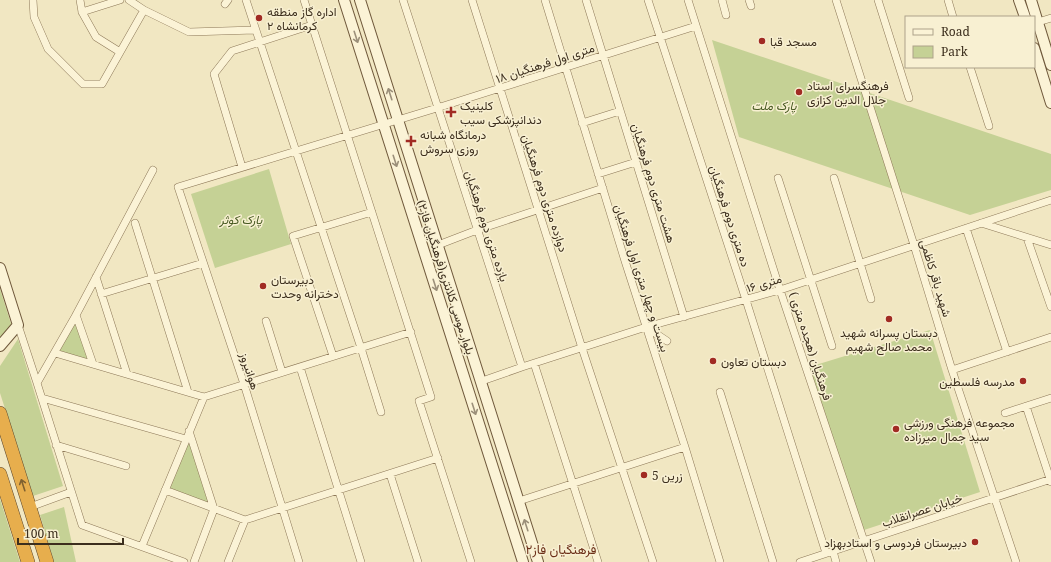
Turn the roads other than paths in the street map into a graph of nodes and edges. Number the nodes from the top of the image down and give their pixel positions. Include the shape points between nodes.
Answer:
1 (33, 0) edge
2 (80, 0) edge
3 (120, 0) edge
4 (129, 0) edge
5 (246, 0) edge
6 (304, 0) edge
7 (344, 0) edge
8 (360, 0) edge
9 (402, 0) edge
10 (472, 0) edge
11 (544, 0) edge
12 (586, 0) edge
13 (648, 0) edge
14 (688, 0) edge
15 (722, 0) edge
16 (836, 0) edge
17 (948, 0) edge
18 (1019, 0) edge
19 (1031, 0) edge
20 (881, 1) edge
21 (144, 10) junction
22 (82, 12) junction
23 (726, 15) dead end
24 (953, 16) edge
25 (1025, 16) edge
26 (1051, 18) edge
27 (1038, 22) junction
28 (312, 25) junction
29 (696, 26) junction
30 (255, 30) junction
31 (660, 37) junction
32 (259, 42) junction
33 (1035, 51) edge
34 (120, 52) junction
35 (603, 56) junction
36 (1051, 65) edge
37 (566, 68) junction
38 (970, 68) edge
39 (500, 89) junction
40 (909, 98) dead end
41 (1051, 103) edge
42 (437, 108) junction
43 (620, 111) junction
44 (399, 120) junction
45 (582, 123) junction
46 (384, 124) junction
47 (989, 126) dead end
48 (347, 135) junction
49 (295, 151) junction
50 (636, 162) junction
51 (242, 167) junction
52 (153, 170) dead end
53 (598, 174) junction
54 (778, 178) dead end
55 (834, 178) dead end
56 (178, 187) joint
57 (603, 188) junction
58 (1051, 200) edge
59 (539, 209) junction
60 (372, 212) junction
61 (134, 223) dead end
62 (981, 223) junction
63 (321, 228) junction
64 (966, 228) junction
65 (477, 230) junction
66 (1027, 238) junction
67 (438, 245) junction
68 (914, 245) junction
69 (1051, 245) edge
70 (203, 262) junction
71 (860, 264) junction
72 (0, 268) edge
73 (96, 277) junction
74 (152, 278) junction
75 (811, 280) junction
76 (780, 290) junction
77 (101, 294) junction
78 (871, 299) dead end
79 (746, 300) junction
80 (1051, 307) edge
81 (76, 315) junction
82 (684, 317) junction
83 (266, 321) dead end
84 (18, 325) junction
85 (646, 327) junction
86 (410, 332) junction
87 (1051, 337) edge
88 (667, 341) dead end
89 (0, 346) edge
90 (832, 346) dead end
91 (361, 348) junction
92 (582, 348) junction
93 (1007, 352) junction
94 (55, 353) junction
95 (333, 356) junction
96 (534, 363) junction
97 (93, 364) junction
98 (522, 366) junction
99 (300, 367) junction
100 (952, 370) junction
101 (282, 372) junction
102 (127, 374) junction
103 (482, 381) junction
104 (37, 383) junction
105 (244, 384) junction
106 (188, 392) junction
107 (720, 392) dead end
108 (204, 397) junction
109 (42, 398) junction
110 (1051, 398) edge
111 (1026, 406) junction
112 (381, 412) dead end
113 (0, 413) edge
114 (1004, 413) dead end
115 (188, 431) junction
116 (186, 439) junction
117 (56, 445) junction
118 (685, 447) junction
119 (438, 458) junction
120 (126, 466) dead end
121 (622, 468) junction
122 (0, 474) edge
123 (390, 474) junction
124 (1051, 480) edge
125 (573, 484) junction
126 (165, 490) junction
127 (338, 490) junction
128 (71, 492) junction
129 (994, 498) junction
130 (518, 502) junction
131 (30, 507) junction
132 (282, 508) junction
133 (214, 509) junction
134 (245, 520) junction
135 (864, 541) junction
136 (142, 546) junction
137 (830, 552) junction
138 (28, 562) edge
139 (47, 562) edge
140 (184, 562) edge
141 (194, 562) edge
142 (228, 562) edge
143 (299, 562) edge
144 (361, 562) edge
145 (418, 562) edge
146 (471, 562) edge
147 (523, 562) edge
148 (538, 562) edge
149 (598, 562) edge
150 (653, 562) edge
151 (720, 562) edge
152 (773, 562) edge
153 (800, 562) edge
154 (836, 562) edge
155 (870, 562) edge
156 (1016, 562) edge

1 - 34 street via 34,18 48,50 83,84 102,84
2 - 22 street
3 - 22 street
4 - 21 street
5 - 30 street
6 - 28 street
7 -> 46 main road, بلوار موسی کلانتری(فرهنگیان فاز۲)
44 -> 8 main road, بلوار موسی کلانتری(فرهنگیان فاز۲)
9 - 42 street, یازده متری دوم فرهنگیان
10 - 39 street, دوازده متری دوم فرهنگیان
11 - 37 street, بیست و چهار متری اول فرهنگیان
12 - 35 street, هشت متری دوم فرهنگیان
13 - 31 street, ده متری دوم فرهنگیان
14 - 29 street, فرهنگیان (هجده متری )
15 - 23 street
16 - 68 street, شهید باقر کاظمی
17 - 24 street
18 - 25 main road
19 - 27 main road
20 - 40 street
21 - 30 street via 189,32
21 - 34 street
22 - 34 street via 96,37
26 - 27 street
27 - 36 main road
28 - 32 street
28 - 48 street
29 - 31 street, ۱۸ متری اول فرهنگیان
29 - 76 street, فرهنگیان (هجده متری )
30 - 32 street
31 - 35 street, ۱۸ متری اول فرهنگیان
31 - 79 street, ده متری دوم فرهنگیان
32 - 49 street
32 - 51 street via 232,51 214,74
33 - 41 main road
35 - 37 street, ۱۸ متری اول فرهنگیان
35 - 43 street, هشت متری دوم فرهنگیان
37 - 39 street, ۱۸ متری اول فرهنگیان
37 - 45 street, بیست و چهار متری اول فرهنگیان
38 - 47 street
39 - 42 street, ۱۸ متری اول فرهنگیان
39 - 59 street, دوازده متری دوم فرهنگیان
42 - 44 street, ۱۸ متری اول فرهنگیان
42 - 65 street, یازده متری دوم فرهنگیان
43 - 45 street
43 - 50 street, هشت متری دوم فرهنگیان
44 - 46 street, ۱۸ متری اول فرهنگیان
44 - 67 main road, بلوار موسی کلانتری(فرهنگیان فاز۲)
45 - 53 street, بیست و چهار متری اول فرهنگیان
46 - 48 street, ۱۸ متری اول فرهنگیان
46 -> 147 main road, بلوار موسی کلانتری(فرهنگیان فاز۲)
48 - 49 street, ۱۸ متری اول فرهنگیان
48 - 60 street
49 - 51 street, ۱۸ متری اول فرهنگیان
49 - 63 street
50 - 53 street
50 - 82 street, هشت متری دوم فرهنگیان
51 - 56 street, ۱۸ متری اول فرهنگیان
52 - 73 street
53 - 57 street, بیست و چهار متری اول فرهنگیان
54 - 75 street
55 - 71 street
56 - 70 street, هوانیروز
57 - 59 street
57 - 85 street, بیست و چهار متری اول فرهنگیان
58 - 62 street, ۱۶ متری
59 - 65 street
59 - 92 street, دوازده متری دوم فرهنگیان
60 - 63 street
60 - 86 street
61 - 74 street
62 - 64 street, ۱۶ متری
62 - 66 street
63 - 91 street
63 - 95 street via 293,236
64 - 68 street, ۱۶ متری
64 - 93 street
65 - 67 street
65 - 98 street, یازده متری دوم فرهنگیان
66 - 69 street
66 - 80 street
67 - 103 main road, بلوار موسی کلانتری(فرهنگیان فاز۲)
68 - 71 street, ۱۶ متری
68 - 100 street, شهید باقر کاظمی
70 - 74 street
70 - 105 street, هوانیروز
71 - 75 street, ۱۶ متری
71 - 78 street
72 - 84 main road
73 - 77 street
73 - 81 street
74 - 77 street
74 - 106 street
75 - 76 street, ۱۶ متری
75 - 90 street
76 - 79 street, ۱۶ متری
76 - 135 street, فرهنگیان (هجده متری )
77 - 102 street
79 - 82 street, ۱۶ متری
79 - 137 street, ده متری دوم فرهنگیان
81 - 94 street
81 - 97 street
82 - 85 street, ۱۶ متری
83 - 101 street
84 - 89 main road
84 - 104 street
85 - 88 street
85 - 92 street, ۱۶ متری
85 - 118 street, بیست و چهار متری اول فرهنگیان
86 - 91 street
86 - 119 street via 431,397 420,401
87 - 93 street
91 - 95 street
91 - 112 street
92 - 96 street, ۱۶ متری
92 - 121 street, دوازده متری دوم فرهنگیان
93 - 100 street
94 - 97 street
94 - 104 street
95 - 99 street
96 - 98 street, ۱۶ متری
96 - 125 street
97 - 102 street
98 - 103 street, ۱۶ متری
99 - 101 street
99 - 127 street
100 - 129 street, شهید باقر کاظمی
101 - 105 street
102 - 106 street
103 - 130 main road, بلوار موسی کلانتری(فرهنگیان فاز۲)
104 - 109 street
105 - 108 street
105 - 132 street, هوانیروز
106 - 108 street
107 - 152 street
108 - 115 street
109 - 116 street
109 - 117 street
110 - 111 street
111 - 114 street
111 - 124 street
131 -> 113 highway
115 - 116 street
115 - 133 street
116 - 126 street
117 - 120 street
117 - 128 street
118 - 121 street
118 - 151 street, بیست و چهار متری اول فرهنگیان
119 - 123 street
119 - 146 street
121 - 125 street
121 - 150 street, دوازده متری دوم فرهنگیان
122 - 138 highway
123 - 127 street
123 - 145 street
124 - 129 street, خیابان عصرانقلاب
125 - 130 street
125 - 149 street
126 - 133 street
126 - 136 street
127 - 132 street
127 - 144 street
128 - 131 street
128 - 136 street via 82,525
129 - 135 street, خیابان عصرانقلاب
129 - 156 street, شهید باقر کاظمی
148 -> 130 main road, بلوار موسی کلانتری(فرهنگیان فاز۲)
131 - 139 highway
132 - 134 street
132 - 143 street, هوانیروز
133 - 134 street
133 - 141 street
134 - 142 street
135 - 137 street, خیابان عصرانقلاب
135 - 155 street, فرهنگیان (هجده متری )
136 - 140 street
137 - 153 street, خیابان عصرانقلاب
137 - 154 street, ده متری دوم فرهنگیان

